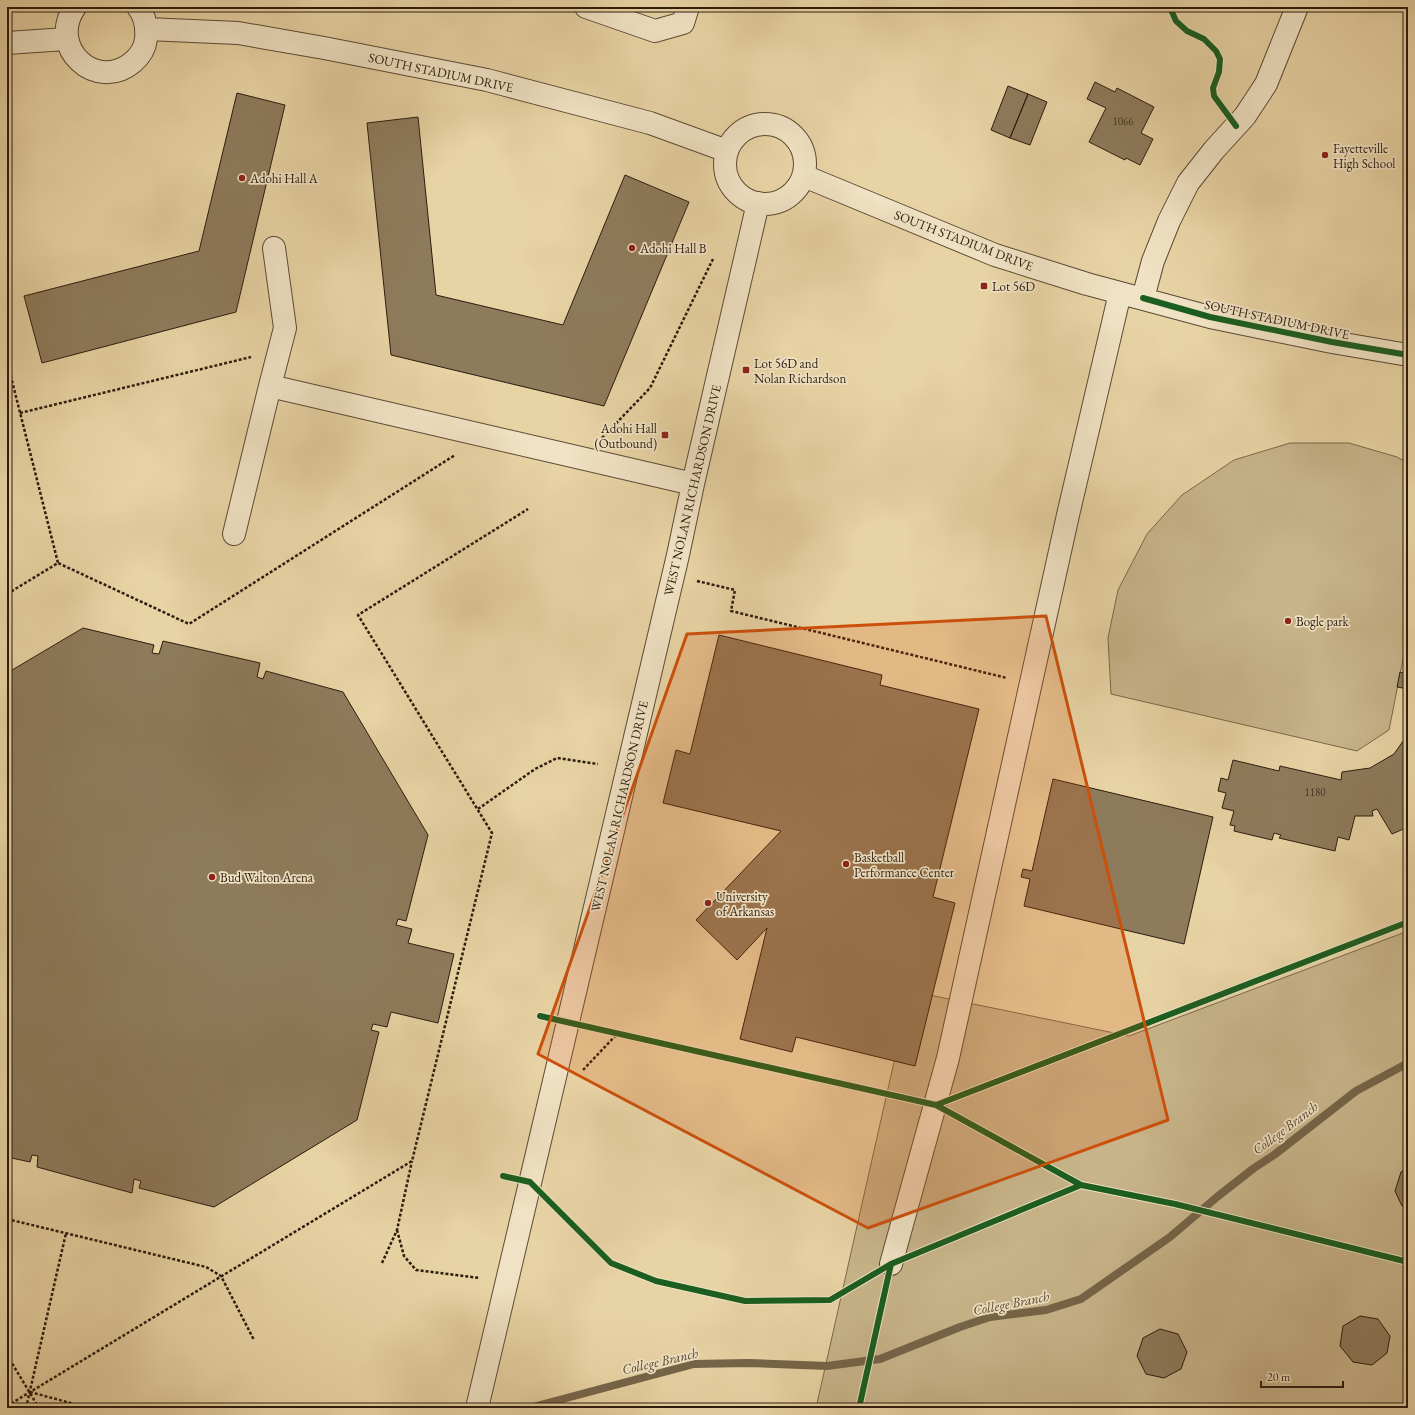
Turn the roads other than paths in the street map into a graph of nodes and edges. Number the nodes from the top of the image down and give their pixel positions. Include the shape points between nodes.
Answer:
1 (74, 7) edge
2 (138, 7) edge
3 (586, 7) edge
4 (688, 7) edge
5 (1297, 7) edge
6 (147, 29) junction
7 (66, 39) junction
8 (7, 43) edge
9 (727, 151) junction
10 (804, 176) junction
11 (758, 203) junction
12 (274, 248) dead end
13 (1120, 292) junction
14 (1142, 298) junction
15 (1408, 355) edge
16 (270, 386) junction
17 (693, 484) junction
18 (234, 534) dead end
19 (891, 1264) dead end
20 (477, 1408) edge

1 - 7 street via 67,25
2 - 6 street
3 - 4 street via 654,31 683,23
5 - 14 street via 1266,84 1245,116 1188,183 1169,221
6 - 7 street via 146,44 138,58 127,67 112,72 97,71 83,65 72,54
6 - 9 street, SOUTH STADIUM DRIVE via 238,34 487,80 650,123
7 - 8 street
9 - 10 street via 736,136 751,126 769,123 786,129 799,141 805,158
9 - 11 street via 725,162 734,189 745,198
10 - 11 street via 797,188 786,198 772,203
10 - 13 street, SOUTH STADIUM DRIVE via 995,255
11 - 17 street, WEST NOLAN RICHARDSON DRIVE
12 - 16 street via 285,328
13 - 14 street, SOUTH STADIUM DRIVE
13 - 19 street via 948,1058
14 - 15 street, SOUTH STADIUM DRIVE via 1210,317
16 - 17 street
16 - 18 street
17 - 20 street, WEST NOLAN RICHARDSON DRIVE

